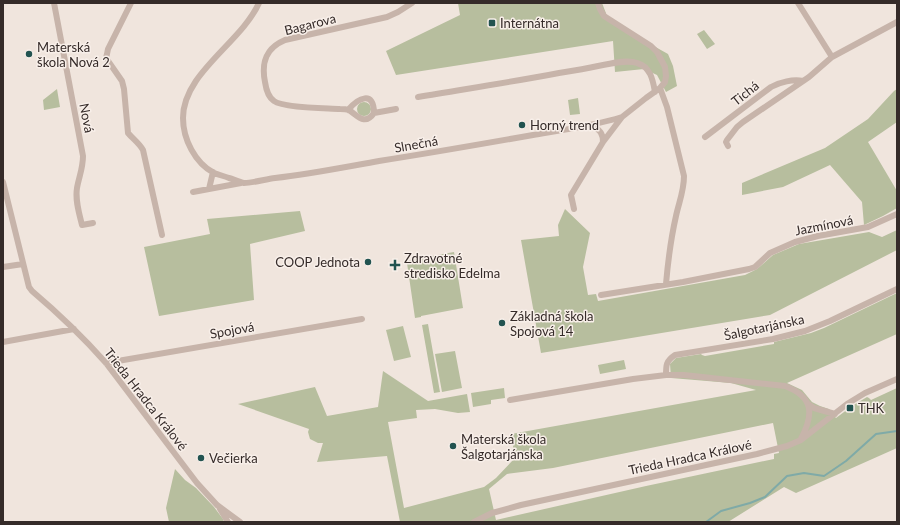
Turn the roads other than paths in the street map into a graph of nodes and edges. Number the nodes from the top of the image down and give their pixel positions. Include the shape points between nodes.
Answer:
1 (54, 3) edge
2 (131, 3) edge
3 (259, 3) edge
4 (412, 3) edge
5 (598, 3) edge
6 (798, 3) edge
7 (897, 22) edge
8 (832, 57) junction
9 (803, 81) junction
10 (660, 88) junction
11 (655, 92) junction
12 (418, 97) dead end
13 (396, 109) dead end
14 (348, 110) junction
15 (374, 113) junction
16 (622, 117) junction
17 (593, 125) junction
18 (705, 136) dead end
19 (603, 142) junction
20 (728, 146) dead end
21 (213, 172) junction
22 (3, 182) edge
23 (243, 183) junction
24 (209, 189) junction
25 (193, 192) dead end
26 (574, 209) dead end
27 (897, 214) edge
28 (93, 223) dead end
29 (162, 235) dead end
30 (23, 264) junction
31 (3, 267) edge
32 (666, 284) junction
33 (897, 289) edge
34 (601, 295) dead end
35 (362, 319) dead end
36 (74, 329) junction
37 (3, 342) edge
38 (106, 363) junction
39 (666, 375) junction
40 (897, 379) edge
41 (510, 400) dead end
42 (808, 404) junction
43 (835, 414) junction
44 (801, 440) junction
45 (217, 505) junction
46 (228, 522) edge
47 (240, 522) edge
48 (474, 522) edge

1 - 28 street, Nová via 83,156 77,188 78,205 82,225
2 - 29 street via 106,58 122,81 128,133 143,150
3 - 21 street, Slnečná via 246,24 195,82 184,108 184,126 190,148 202,164
4 - 14 street, Bagarova via 387,17 285,40 268,54 263,73 266,88 273,100 279,104
5 - 10 street via 604,16 657,52 666,71 665,82
6 - 8 street
7 - 8 street, Tichá
8 - 9 street, Tichá
9 - 18 street, Tichá via 793,80 771,86
9 - 20 street, Tichá via 743,122 727,140
10 - 11 street, Slnečná
10 - 32 street via 684,176
11 - 12 street via 648,70 632,62
11 - 16 street, Slnečná
13 - 15 street, Bagarova
14 - 15 street, Bagarova via 363,119 372,117
14 - 15 street via 358,100 366,98 373,105
16 - 17 street, Slnečná
16 - 19 street, Slnečná
17 - 19 street via 603,136
17 - 23 street, Slnečná
19 - 26 street, Slnečná via 571,195
21 - 23 street, Slnečná
21 - 24 street
22 - 30 street
23 - 24 street, Slnečná
24 - 25 street, Slnečná
27 - 32 street, Jazmínová via 868,227 795,242 770,253 750,270
30 - 31 street
30 - 36 street, Trieda Hradca Králové via 32,291
32 - 34 street, Jazmínová
33 - 39 street, Šalgotarjánska via 805,331 773,339 675,355 666,364
35 - 38 street, Spojová
36 - 37 street
36 - 38 street, Trieda Hradca Králové
38 - 45 street, Trieda Hradca Králové via 197,484
39 - 41 street
39 - 42 street via 786,386 794,389
40 - 43 street, Trieda Hradca Králové via 865,393
42 - 43 street
42 - 44 street via 810,417
43 - 44 street, Trieda Hradca Králové
44 - 48 street, Trieda Hradca Králové via 757,454 521,505 492,513
45 - 46 street
45 - 47 street, Trieda Hradca Králové

